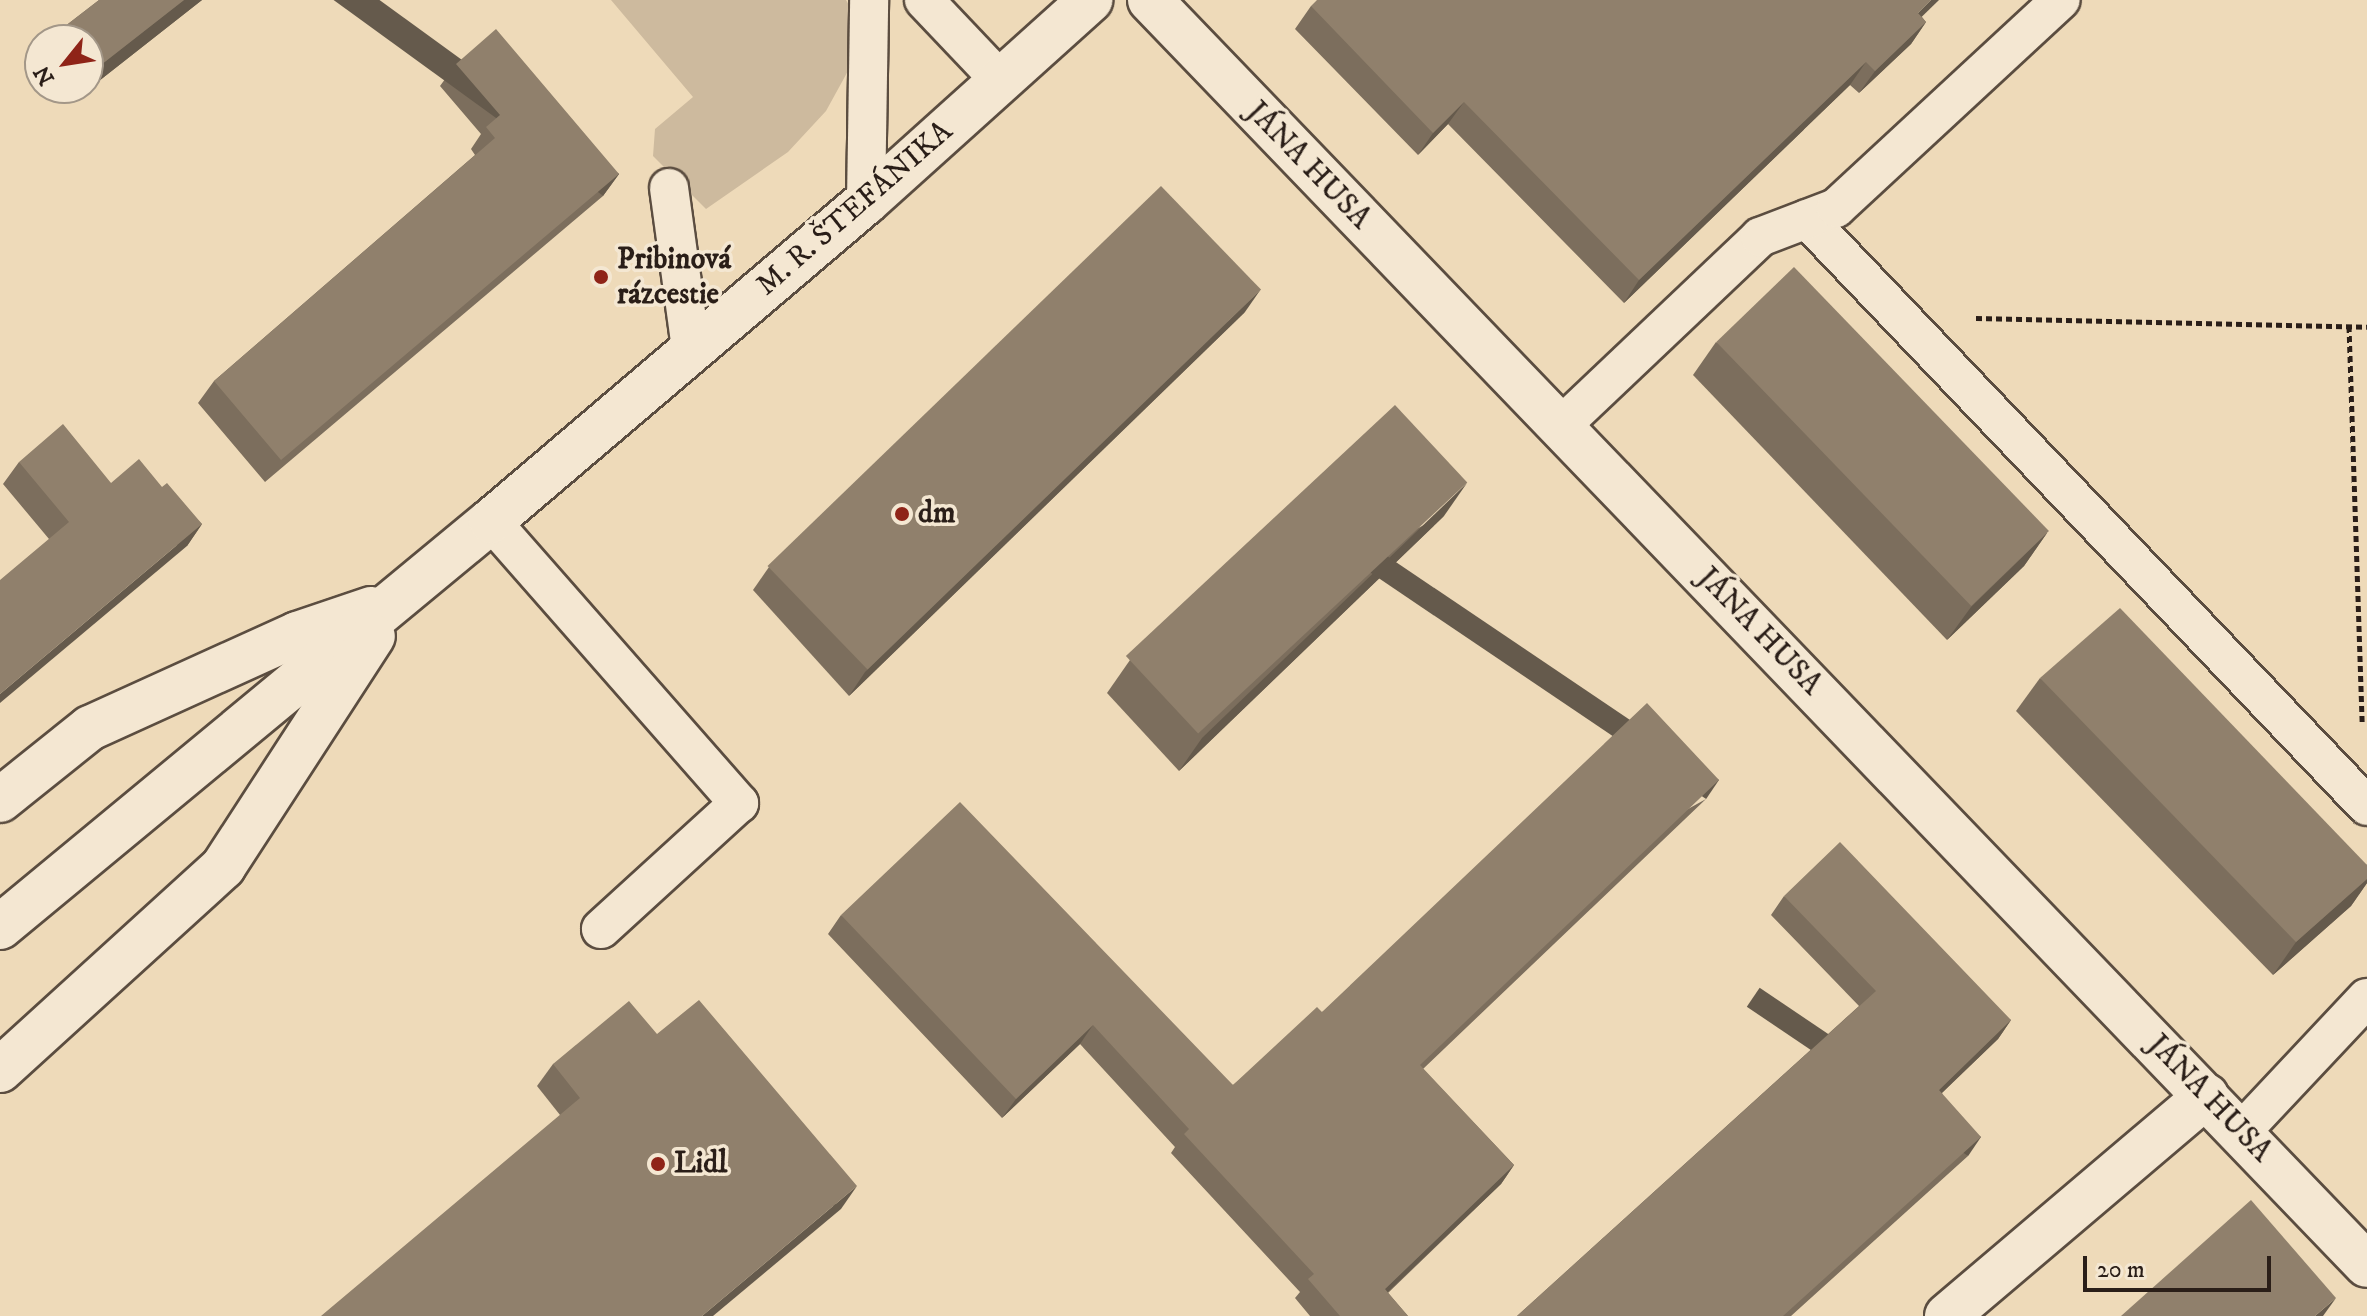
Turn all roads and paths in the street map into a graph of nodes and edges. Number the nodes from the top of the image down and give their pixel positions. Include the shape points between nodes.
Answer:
1 (869, 0) edge
2 (924, 0) edge
3 (1090, 0) edge
4 (1150, 0) edge
5 (2061, 0) edge
6 (1001, 81) junction
7 (669, 188) dead end
8 (866, 202) junction
9 (1807, 219) junction
10 (1901, 317) junction
11 (2349, 326) junction
12 (2367, 327) edge
13 (691, 349) junction
14 (1560, 427) junction
15 (491, 521) junction
16 (396, 600) junction
17 (2324, 760) junction
18 (0, 800) edge
19 (2367, 806) edge
20 (0, 927) edge
21 (601, 929) dead end
22 (2367, 998) edge
23 (0, 1070) edge
24 (2206, 1096) junction
25 (2241, 1132) junction
26 (2367, 1265) edge
27 (1947, 1316) edge

1 - 8 lane
2 - 6 lane
3 - 6 street, M. R. ŠTEFÁNIKA
4 - 14 street, JÁNA HUSA
5 - 9 lane via 1836,208
6 - 8 street, M. R. ŠTEFÁNIKA
7 - 13 lane
8 - 13 street, M. R. ŠTEFÁNIKA
9 - 10 lane
9 - 14 lane via 1760,237
10 - 11 path
10 - 17 lane
11 - 12 path
11 - 17 path via 2362,726
13 - 15 street, M. R. ŠTEFÁNIKA
14 - 24 street, JÁNA HUSA
15 - 16 street, M. R. ŠTEFÁNIKA
15 - 21 lane via 739,803
16 - 18 street via 297,634 90,728
16 - 20 street, M. R. ŠTEFÁNIKA
16 - 23 street via 223,867
17 - 19 lane
22 - 25 lane
24 - 25 street, JÁNA HUSA
24 - 27 street
25 - 26 street, JÁNA HUSA

